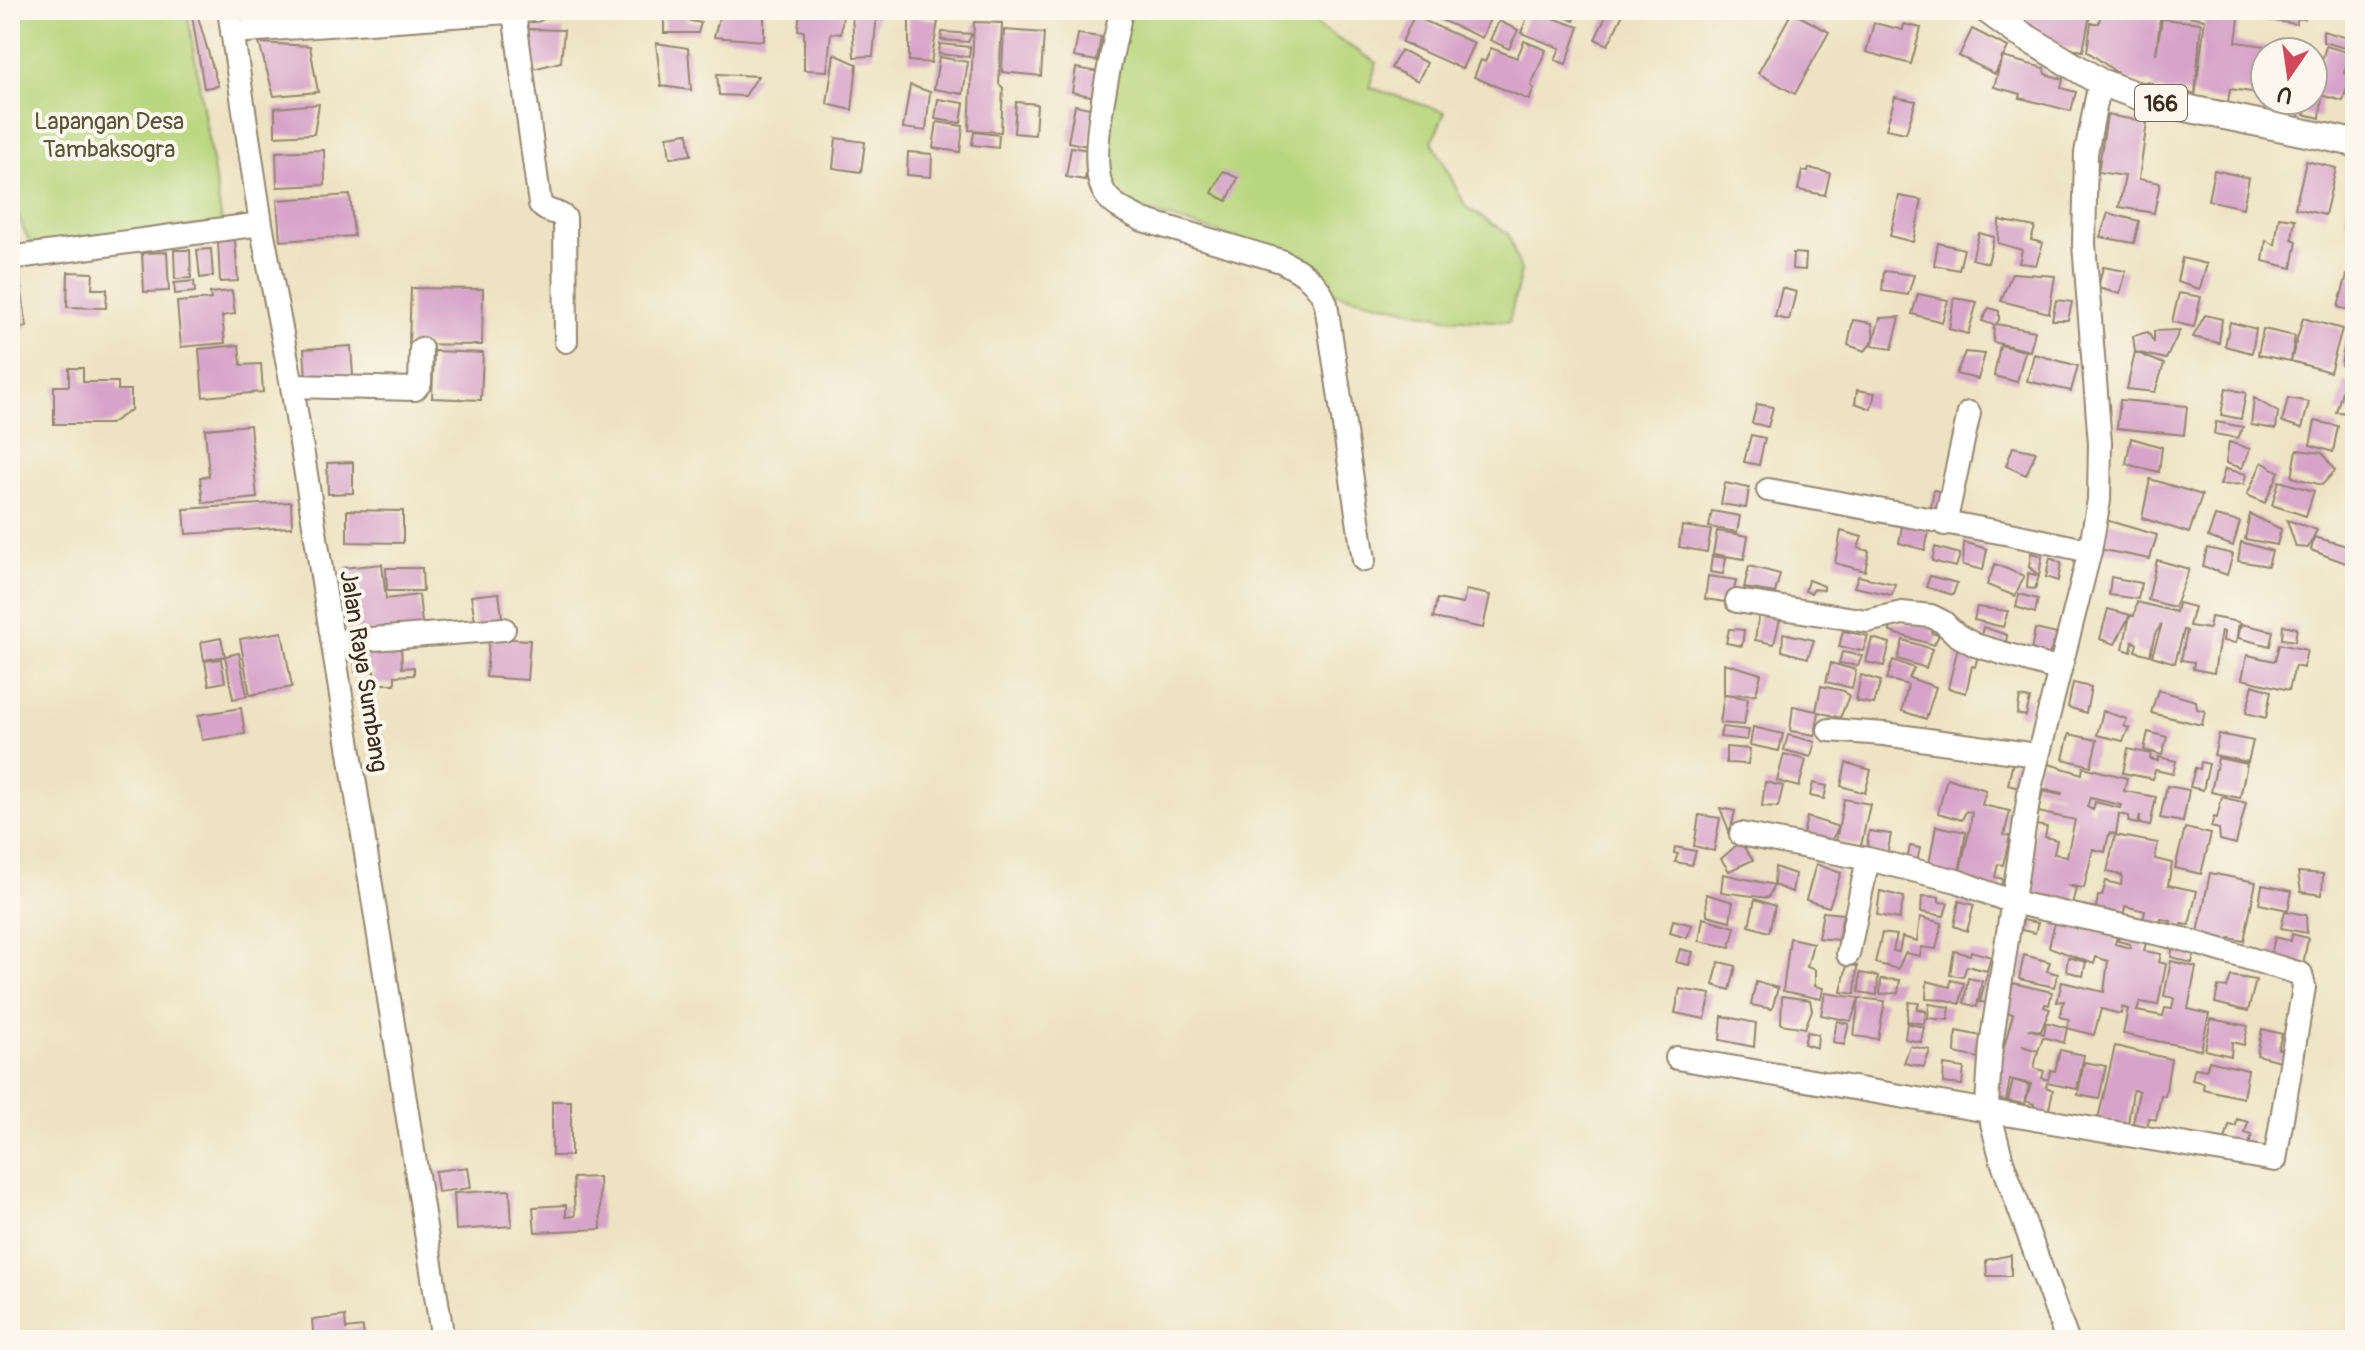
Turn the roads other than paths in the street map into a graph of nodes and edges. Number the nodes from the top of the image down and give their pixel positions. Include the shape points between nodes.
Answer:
1 (1121, 10) edge
2 (1987, 10) edge
3 (525, 12) edge
4 (230, 21) edge
5 (2100, 82) junction
6 (2355, 143) edge
7 (261, 224) junction
8 (10, 234) edge
9 (12, 257) edge
10 (566, 341) dead end
11 (421, 349) dead end
12 (292, 386) junction
13 (1969, 413) dead end
14 (1768, 490) dead end
15 (1945, 524) junction
16 (2090, 551) junction
17 (1364, 560) dead end
18 (1737, 601) dead end
19 (504, 629) dead end
20 (333, 642) junction
21 (2060, 670) junction
22 (1829, 730) dead end
23 (2036, 755) junction
24 (1741, 834) dead end
25 (1868, 859) junction
26 (2012, 902) junction
27 (1848, 954) dead end
28 (1677, 1058) dead end
29 (1988, 1111) junction
30 (443, 1340) edge
31 (2067, 1340) edge

1 - 17 street via 1100,121 1097,165 1103,191 1143,220 1281,261 1320,289
2 - 5 main road, 166
3 - 4 street
3 - 10 street via 540,204 565,218
4 - 7 street, Jalan Raya Sumbang
5 - 6 main road, 166 via 2165,104
5 - 16 street via 2086,153 2084,206 2100,443 2099,500
7 - 9 street
7 - 12 street, Jalan Raya Sumbang
8 - 9 street
11 - 12 street via 420,383 415,389
12 - 20 street, Jalan Raya Sumbang
13 - 15 street
14 - 15 street
15 - 16 street
16 - 21 street
18 - 21 street via 1867,621 1902,613 1931,616 1975,645
19 - 20 street
20 - 30 street, Jalan Raya Sumbang
21 - 23 street
22 - 23 street
23 - 26 street
24 - 25 street
25 - 26 street via 1957,881
25 - 27 street
26 - 29 street via 1991,1045
26 - 29 street via 2291,969 2301,974 2304,987 2275,1160
28 - 29 street
29 - 31 street

